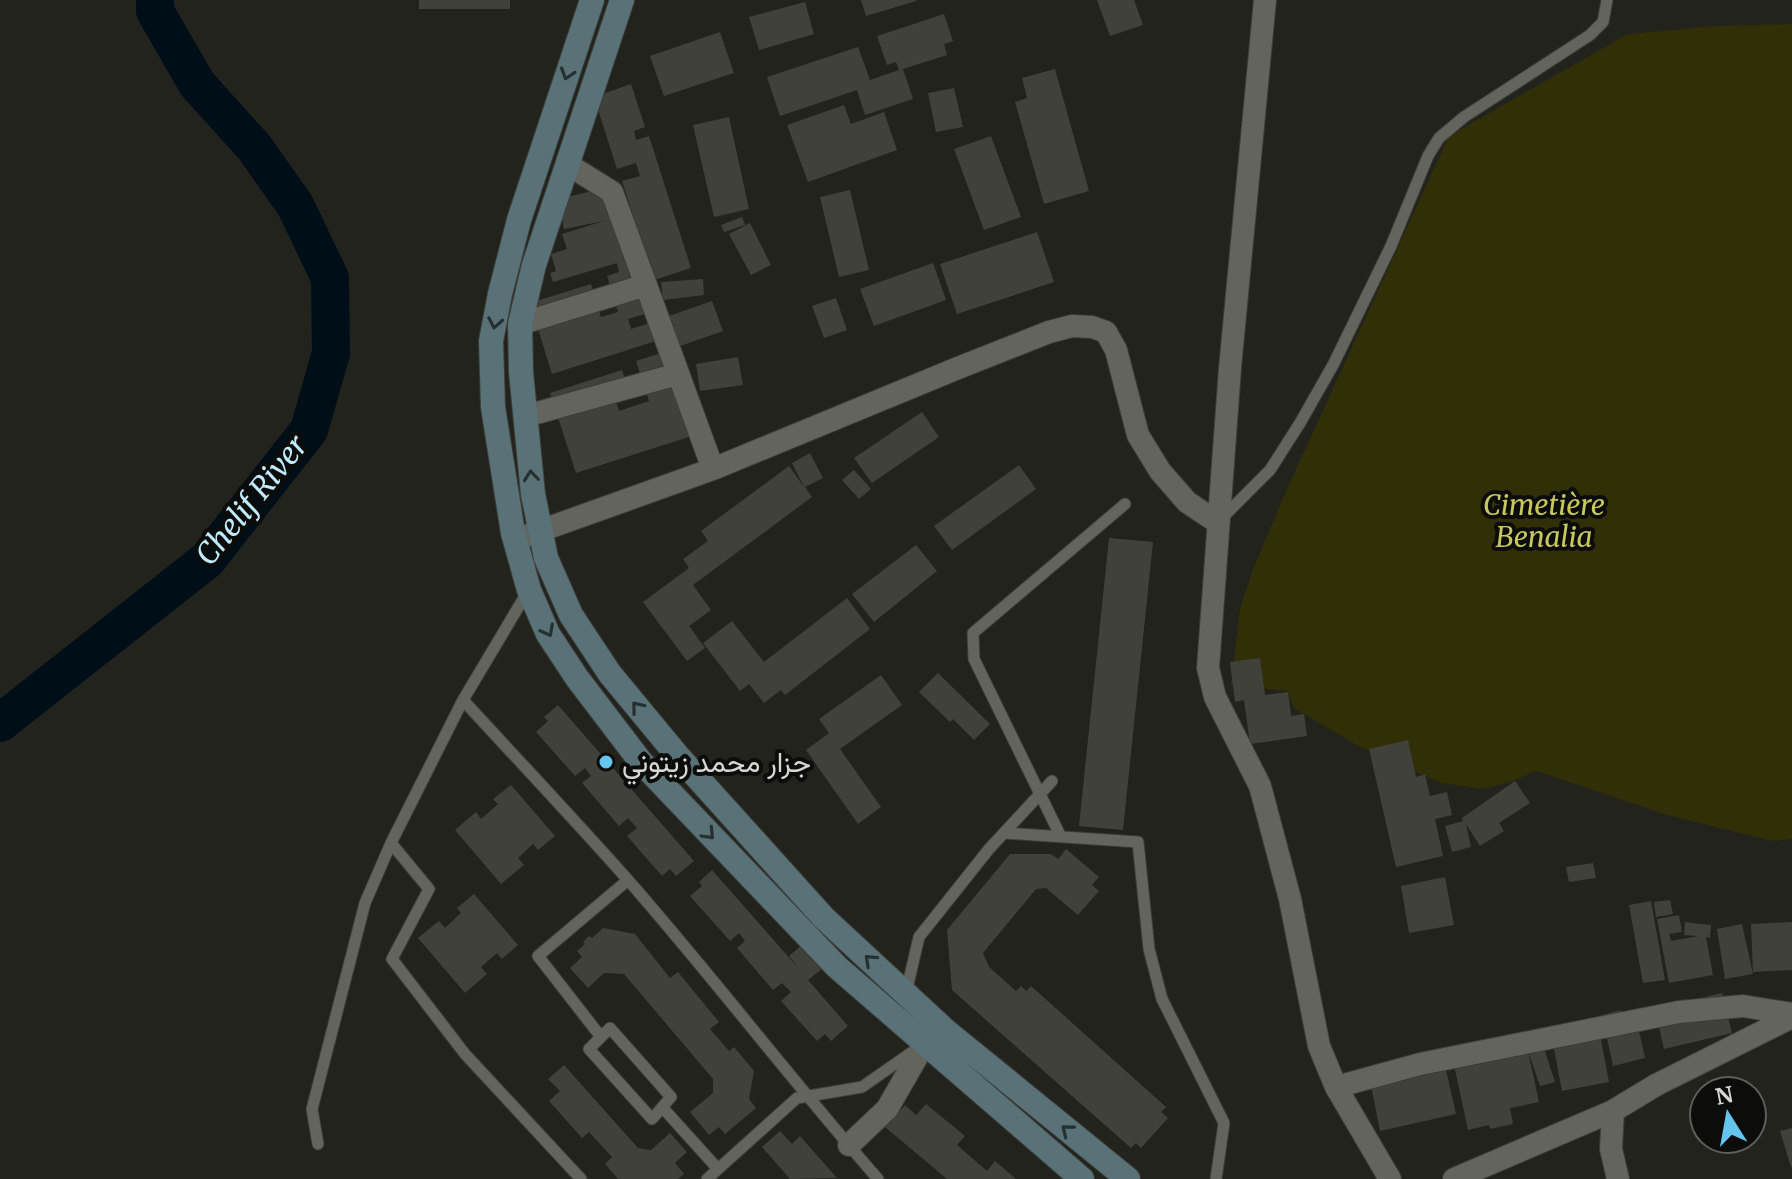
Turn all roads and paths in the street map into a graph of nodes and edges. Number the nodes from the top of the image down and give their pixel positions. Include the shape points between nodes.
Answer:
1 (592, 0) edge
2 (622, 0) edge
3 (1265, 0) edge
4 (1607, 0) edge
5 (567, 164) junction
6 (646, 285) junction
7 (520, 324) junction
8 (678, 374) junction
9 (526, 416) junction
10 (713, 469) junction
11 (1125, 504) dead end
12 (1217, 522) junction
13 (541, 531) junction
14 (515, 540) junction
15 (529, 590) junction
16 (463, 700) junction
17 (1052, 781) dead end
18 (1040, 794) junction
19 (1004, 833) junction
20 (1060, 835) junction
21 (391, 843) junction
22 (628, 880) junction
23 (906, 994) junction
24 (1792, 1016) edge
25 (932, 1034) junction
26 (601, 1037) junction
27 (1336, 1087) junction
28 (806, 1097) junction
29 (662, 1107) junction
30 (1613, 1111) junction
31 (318, 1144) dead end
32 (849, 1145) junction
33 (718, 1169) junction
34 (581, 1179) edge
35 (707, 1179) edge
36 (878, 1179) edge
37 (1082, 1179) edge
38 (1128, 1179) edge
39 (1216, 1179) edge
40 (1390, 1179) edge
41 (1454, 1179) edge
42 (1618, 1179) edge

1 -> 14 street via 519,220 491,341 493,407
2 - 5 street
3 - 12 street
4 - 12 lane via 1603,22 1590,35 1439,138 1340,352 1307,411 1270,470
5 - 6 street via 612,192
5 - 7 street
6 - 7 street
6 - 8 street
7 - 9 street
8 - 9 street
8 - 10 street
13 -> 9 street
10 - 12 street via 1049,332 1092,327 1106,332 1116,350 1138,435 1160,471 1187,502
10 - 13 street
11 - 18 lane via 973,633 974,659
12 - 27 street via 1208,668 1215,697 1260,786 1290,899 1319,1046
13 - 14 street
23 -> 13 street via 824,918 610,674 571,615 546,558
14 - 15 street
15 - 16 lane
15 -> 25 street via 548,634 641,762 837,967
16 - 21 lane
16 - 22 lane
17 - 18 lane
18 - 19 lane
18 - 20 lane
19 - 20 lane
19 - 23 lane via 919,937
20 - 39 lane via 1138,842 1149,949 1162,999 1224,1123
21 - 31 lane via 365,903 312,1109
21 - 34 lane via 429,889 392,959 465,1054
22 - 26 lane via 538,956
22 - 28 lane
23 - 25 street
24 - 27 street via 1743,1006 1679,1012 1420,1064
24 - 30 street
25 - 28 lane via 862,1087
25 - 32 street via 887,1109
25 - 37 street
38 -> 25 street
26 - 29 lane via 610,1028 671,1097
26 - 29 lane via 589,1049 652,1119
27 - 40 street
28 - 32 lane
28 - 33 lane via 797,1098
29 - 33 lane
30 - 41 street
30 - 42 street via 1611,1149
32 - 36 lane
33 - 35 lane

